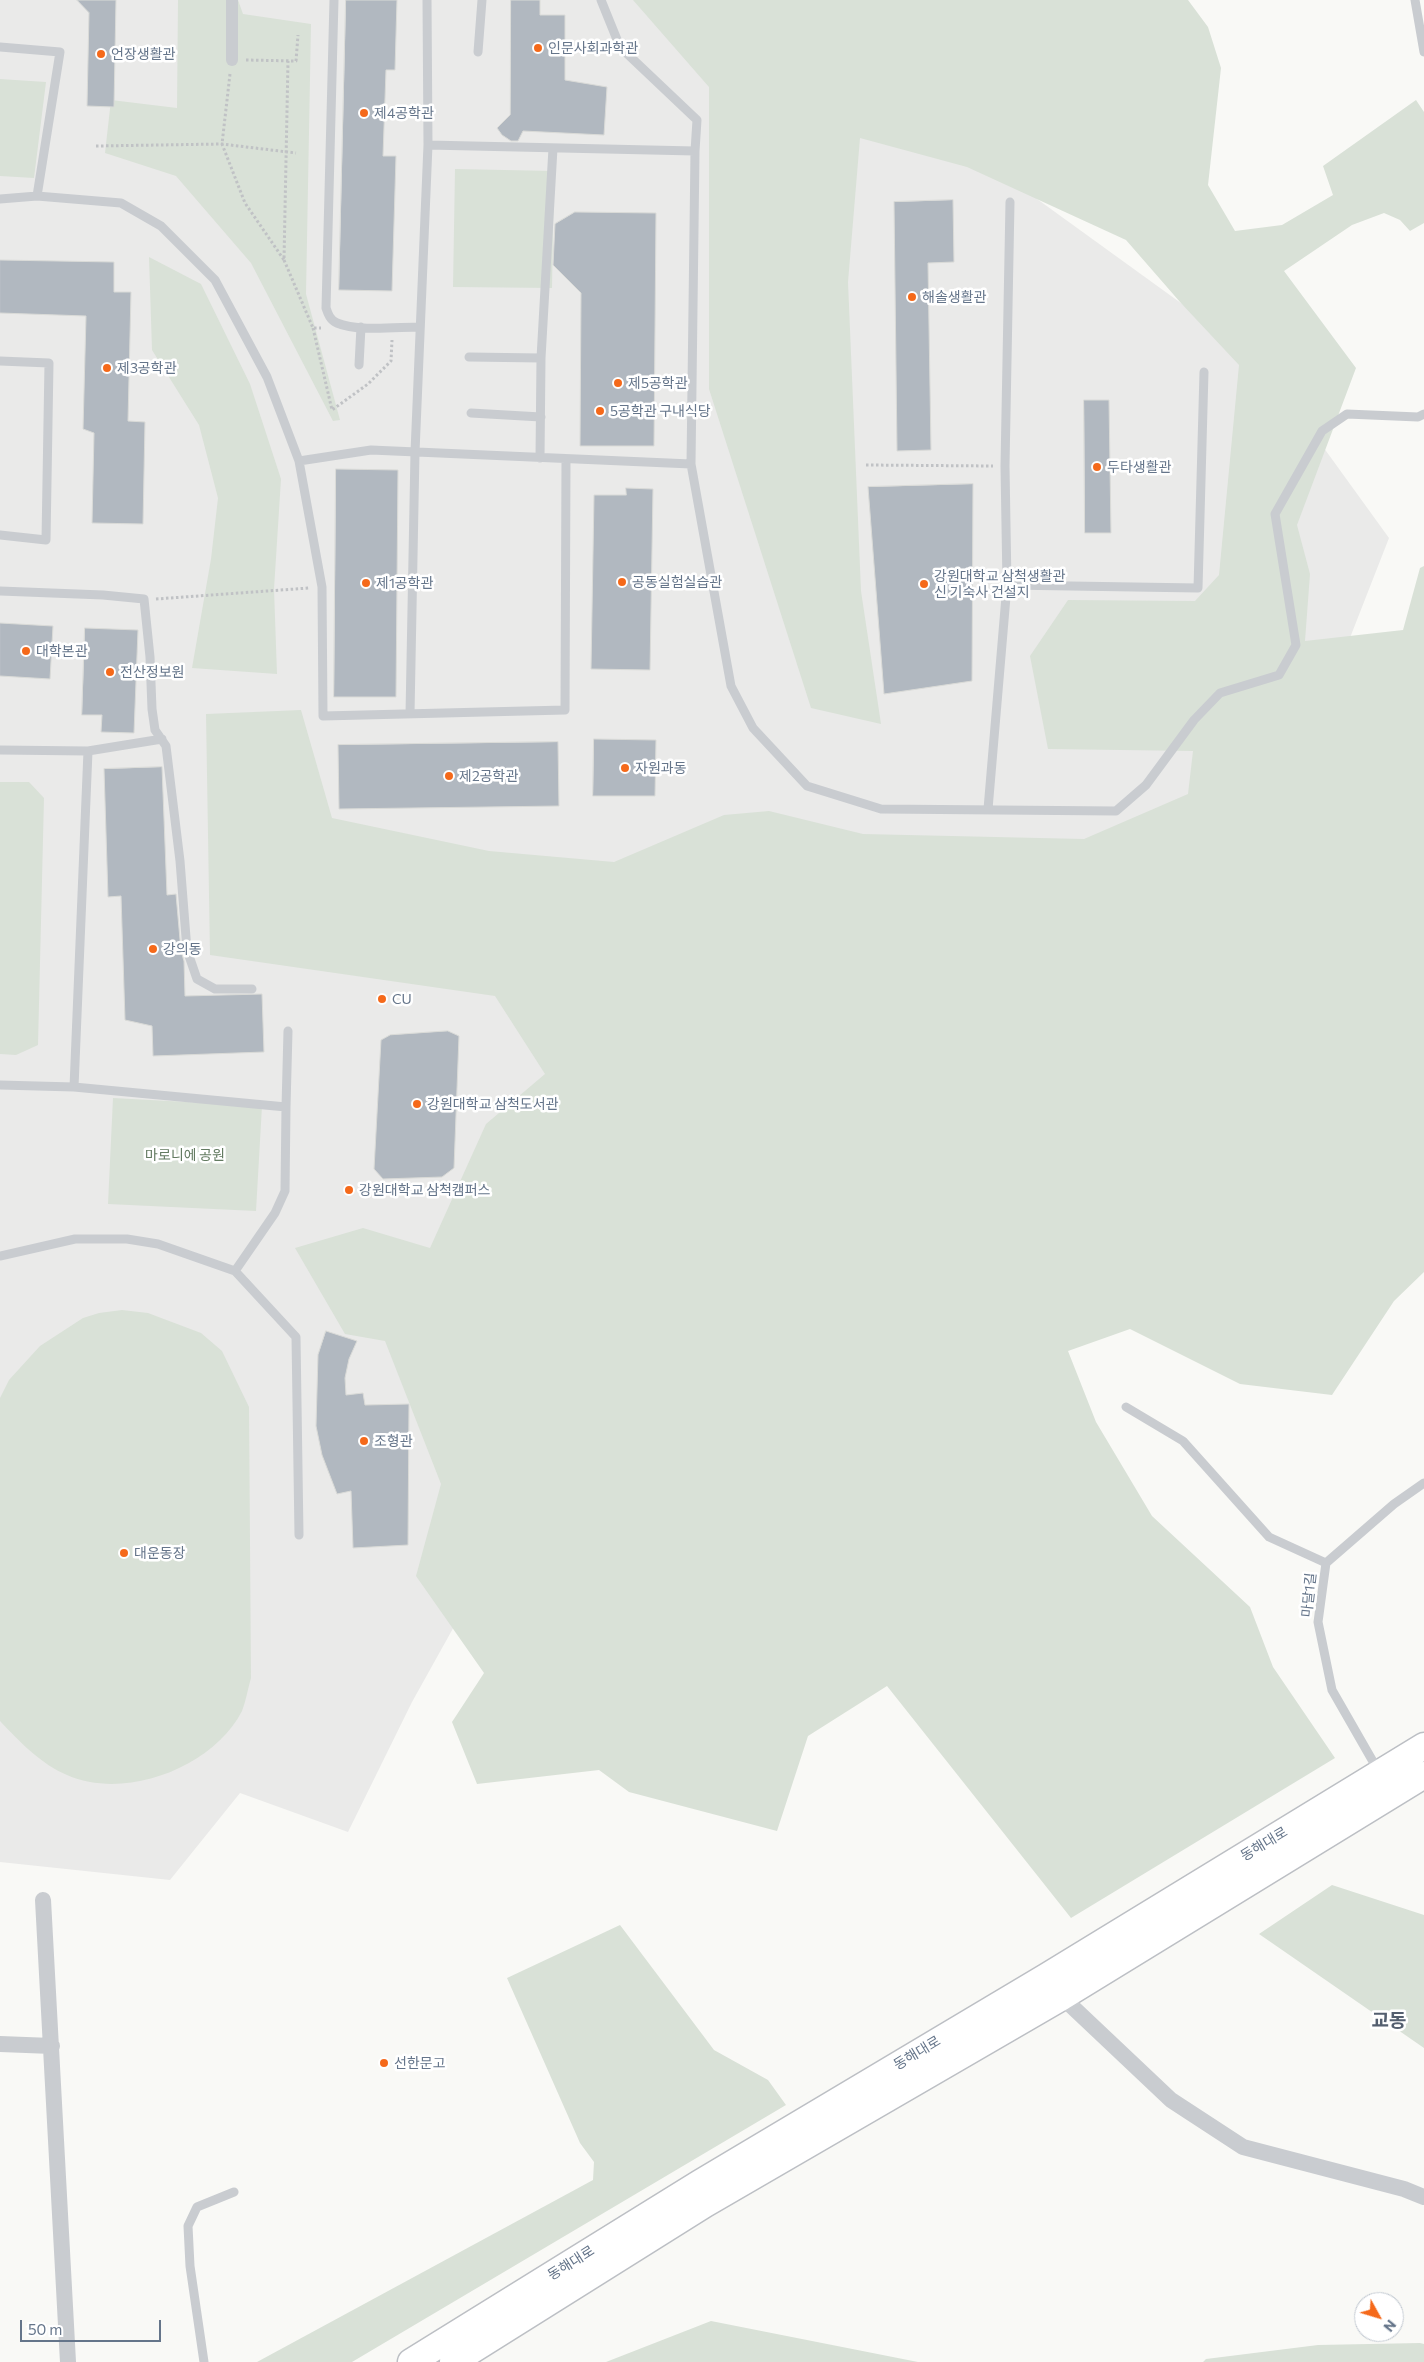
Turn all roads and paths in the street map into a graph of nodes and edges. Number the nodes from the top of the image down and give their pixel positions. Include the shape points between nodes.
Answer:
1 (232, 0) edge
2 (334, 0) edge
3 (427, 0) edge
4 (482, 0) edge
5 (601, 0) edge
6 (1415, 0) edge
7 (298, 35) dead end
8 (0, 47) edge
9 (478, 52) dead end
10 (1424, 52) edge
11 (232, 60) junction
12 (288, 61) junction
13 (222, 144) junction
14 (428, 145) junction
15 (96, 146) dead end
16 (554, 148) junction
17 (695, 151) junction
18 (287, 152) junction
19 (296, 153) dead end
20 (37, 196) junction
21 (0, 199) edge
22 (1010, 202) dead end
23 (284, 260) junction
24 (361, 327) junction
25 (420, 327) junction
26 (330, 329) dead end
27 (469, 357) dead end
28 (541, 358) junction
29 (0, 361) edge
30 (359, 365) dead end
31 (1204, 372) dead end
32 (471, 413) dead end
33 (1424, 414) edge
34 (540, 417) junction
35 (415, 452) junction
36 (540, 458) junction
37 (566, 459) junction
38 (299, 462) junction
39 (691, 464) junction
40 (866, 465) dead end
41 (1005, 466) junction
42 (0, 535) edge
43 (1007, 585) junction
44 (322, 587) junction
45 (0, 591) edge
46 (144, 600) junction
47 (410, 714) junction
48 (162, 739) junction
49 (0, 750) edge
50 (88, 751) junction
51 (988, 809) junction
52 (252, 989) dead end
53 (288, 1031) dead end
54 (0, 1085) edge
55 (74, 1088) junction
56 (286, 1107) junction
57 (0, 1256) edge
58 (235, 1271) junction
59 (1126, 1407) dead end
60 (1424, 1483) edge
61 (299, 1535) dead end
62 (1326, 1563) junction
63 (1424, 1746) edge
64 (1379, 1773) junction
65 (1424, 1776) edge
66 (42, 1900) dead end
67 (1062, 1997) junction
68 (0, 2044) edge
69 (52, 2046) junction
70 (234, 2192) dead end
71 (1424, 2197) edge
72 (456, 2361) edge
73 (68, 2362) edge
74 (204, 2362) edge
75 (411, 2362) edge

1 - 11 street
2 - 24 lane via 326,308 336,323
3 - 14 lane
4 - 9 lane
5 - 17 lane via 620,47 697,120
6 - 10 lane
7 - 12 path via 296,61
8 - 20 lane via 60,52
11 - 12 path
11 - 13 path
12 - 18 path
13 - 15 path
13 - 18 path
13 - 23 path via 245,203
14 - 16 lane
14 - 25 lane
16 - 17 lane
16 - 28 lane
17 - 39 lane
18 - 19 path
18 - 23 path
20 - 21 lane
20 - 38 lane via 121,204 161,226 215,280 267,377
22 - 41 lane
23 - 26 path via 313,328
24 - 25 lane
24 - 30 lane
25 - 35 lane
27 - 28 lane
28 - 34 lane
29 - 42 lane via 49,362 46,540
31 - 43 lane via 1198,588
32 - 34 lane
33 - 51 lane via 1418,417 1347,414 1328,426 1322,431 1275,514 1296,645 1279,675 1220,693 1194,720 1146,785 1116,811
34 - 36 lane
35 - 36 lane
35 - 38 lane via 371,450
35 - 47 lane
36 - 37 lane
37 - 39 lane
37 - 47 lane via 565,710
38 - 44 lane
39 - 51 lane via 731,686 753,728 808,786 881,809
40 - 41 path
41 - 43 lane
43 - 51 lane
44 - 46 path
44 - 47 lane via 323,716
45 - 46 lane
46 - 48 lane via 152,709 155,730
48 - 50 lane
48 - 52 lane via 166,746 174,807 187,950 197,979 215,989
49 - 50 lane
50 - 55 lane
53 - 56 lane
54 - 55 lane
55 - 56 lane
56 - 58 lane via 285,1191 275,1213
57 - 58 lane via 75,1239 127,1239 158,1244
58 - 61 lane via 296,1337
59 - 62 lane via 1183,1441 1269,1538
60 - 62 lane, 마달1길 via 1394,1504
62 - 64 lane, 마달1길 via 1318,1622 1332,1690
63 - 64 main road, 동해대로
64 - 75 main road, 동해대로 via 1046,1977 700,2183
65 - 67 main road, 동해대로
66 - 69 street
67 - 71 street via 1172,2100 1243,2147
67 - 72 main road, 동해대로 via 706,2204
68 - 69 street
69 - 73 street
70 - 74 lane via 197,2207 188,2226 190,2266

